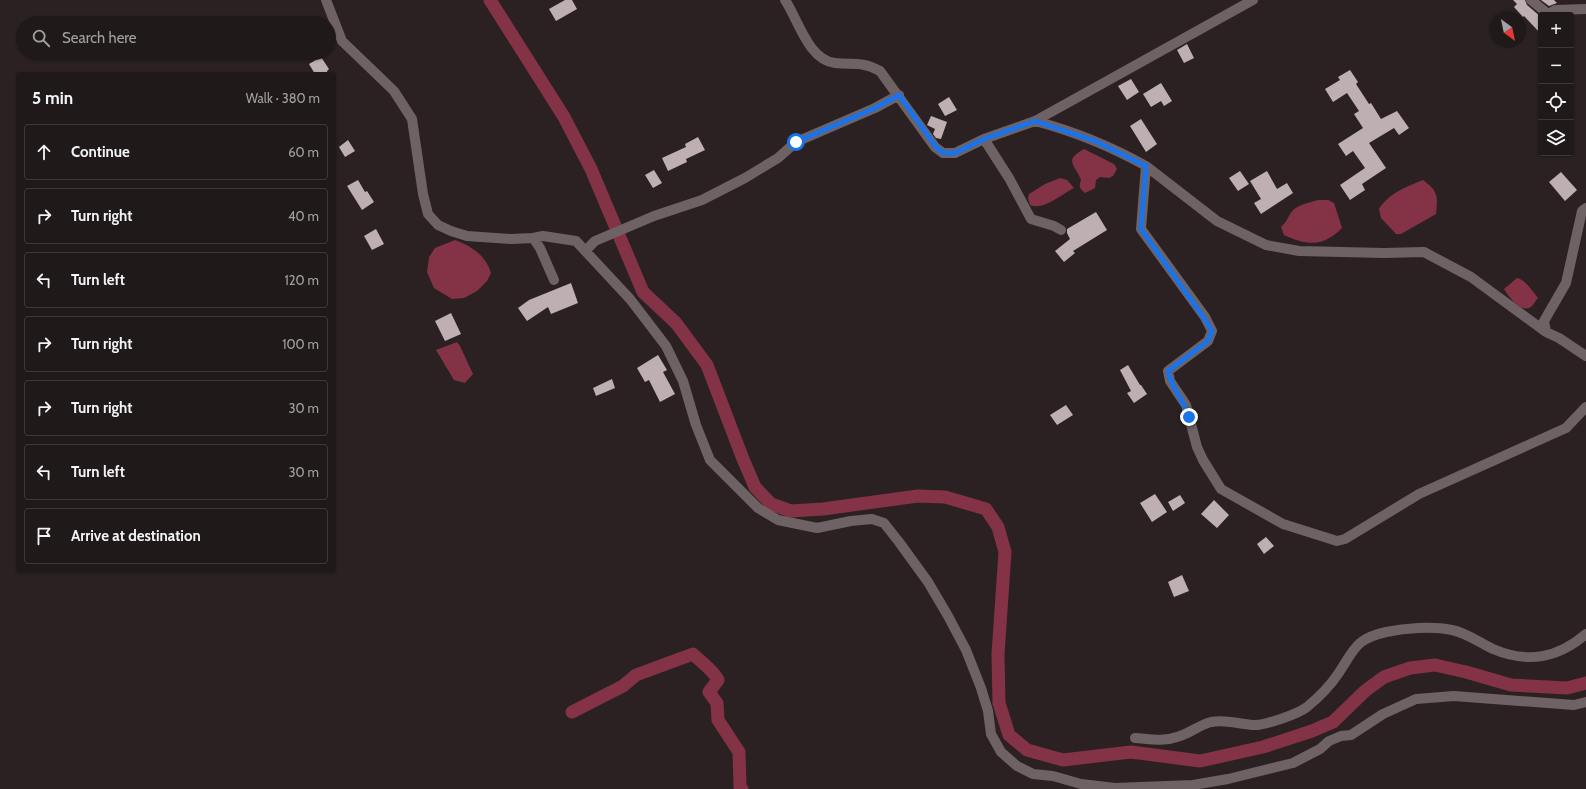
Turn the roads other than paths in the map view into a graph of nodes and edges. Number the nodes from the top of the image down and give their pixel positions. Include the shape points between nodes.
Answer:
1 (326, 0) edge
2 (785, 0) edge
3 (1253, 0) edge
4 (1531, 0) edge
5 (1586, 9) edge
6 (332, 16) edge
7 (336, 26) edge
8 (899, 95) junction
9 (1035, 121) junction
10 (984, 139) junction
11 (1146, 166) junction
12 (1586, 208) edge
13 (1061, 230) dead end
14 (533, 238) junction
15 (586, 252) junction
16 (554, 280) dead end
17 (1546, 332) junction
18 (1586, 356) edge
19 (1586, 407) edge
20 (1586, 634) edge
21 (1586, 702) edge
22 (1136, 738) dead end

1 - 6 street
2 - 8 street via 811,48 826,61 870,65 880,71
3 - 9 street
4 - 5 street via 1548,14 1555,10
7 - 14 street via 342,41 394,91 412,119 423,194 428,214 438,225 467,236
8 - 10 street via 943,153 955,153
8 - 15 street via 796,142 778,158 702,200 654,216 595,241
9 - 10 street
9 - 11 street via 1095,141
10 - 13 street via 1031,219
11 - 17 street via 1217,221 1266,244 1300,251 1424,252 1471,277
11 - 19 street via 1141,229 1212,331 1208,341 1168,371 1170,380 1186,405 1203,460 1221,489 1283,524 1337,541 1345,539 1419,494 1566,428
12 - 17 street via 1582,211 1566,283 1544,321
14 - 15 street via 544,236 576,241
14 - 16 street
15 - 21 street via 630,299 666,346 683,380 710,460 758,508 778,520 817,528 851,520 872,519 884,523 928,582 966,650 988,711 990,734 1001,752 1017,766 1033,774 1114,788 1194,785 1293,763 1320,749 1329,741 1351,735 1383,714 1416,699 1454,696 1574,705
17 - 18 street
20 - 22 street via 1564,650 1540,658 1494,649 1453,630 1408,628 1385,632 1363,640 1354,648 1325,691 1306,708 1293,714 1255,725 1222,721 1209,723 1178,737 1161,741

